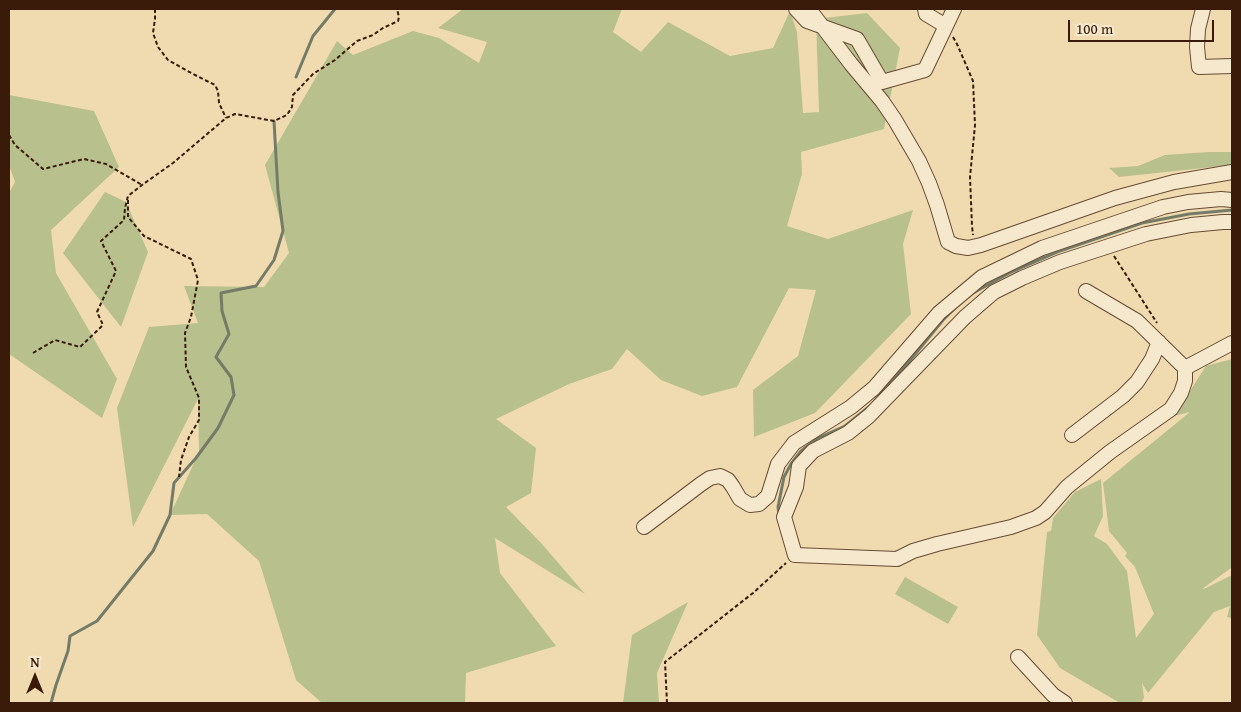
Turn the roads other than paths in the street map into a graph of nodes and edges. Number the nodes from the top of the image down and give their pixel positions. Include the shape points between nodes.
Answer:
1 (796, 9) edge
2 (809, 9) edge
3 (926, 9) edge
4 (954, 9) edge
5 (1203, 9) edge
6 (946, 26) junction
7 (1232, 66) edge
8 (1232, 172) edge
9 (1232, 200) edge
10 (1232, 222) edge
11 (1086, 291) dead end
12 (1159, 342) junction
13 (1232, 343) edge
14 (1185, 368) junction
15 (1072, 435) dead end
16 (782, 488) junction
17 (644, 527) dead end
18 (1018, 657) dead end
19 (1065, 703) edge

1 - 6 street via 807,21 857,39 882,82 925,70
2 - 8 street via 895,120 928,183 948,242 956,246 982,245 1115,198 1174,182
3 - 6 street via 926,14
4 - 6 street
5 - 7 street via 1198,29 1199,67
9 - 16 street via 1163,206 1042,248 982,276 939,313 874,388 851,408 794,443 778,464
10 - 16 street via 1146,234 1060,262 994,292 965,317 869,416 848,433 813,451
11 - 12 street via 1153,328
12 - 14 street
12 - 15 street via 1152,360 1137,382
13 - 14 street
14 - 16 street via 1181,393 1171,409 1067,487 1045,512 1011,527 937,544 897,560 795,555 784,517
16 - 17 street via 759,504 750,505 740,499 728,480 720,476 710,478
18 - 19 street via 1053,695

